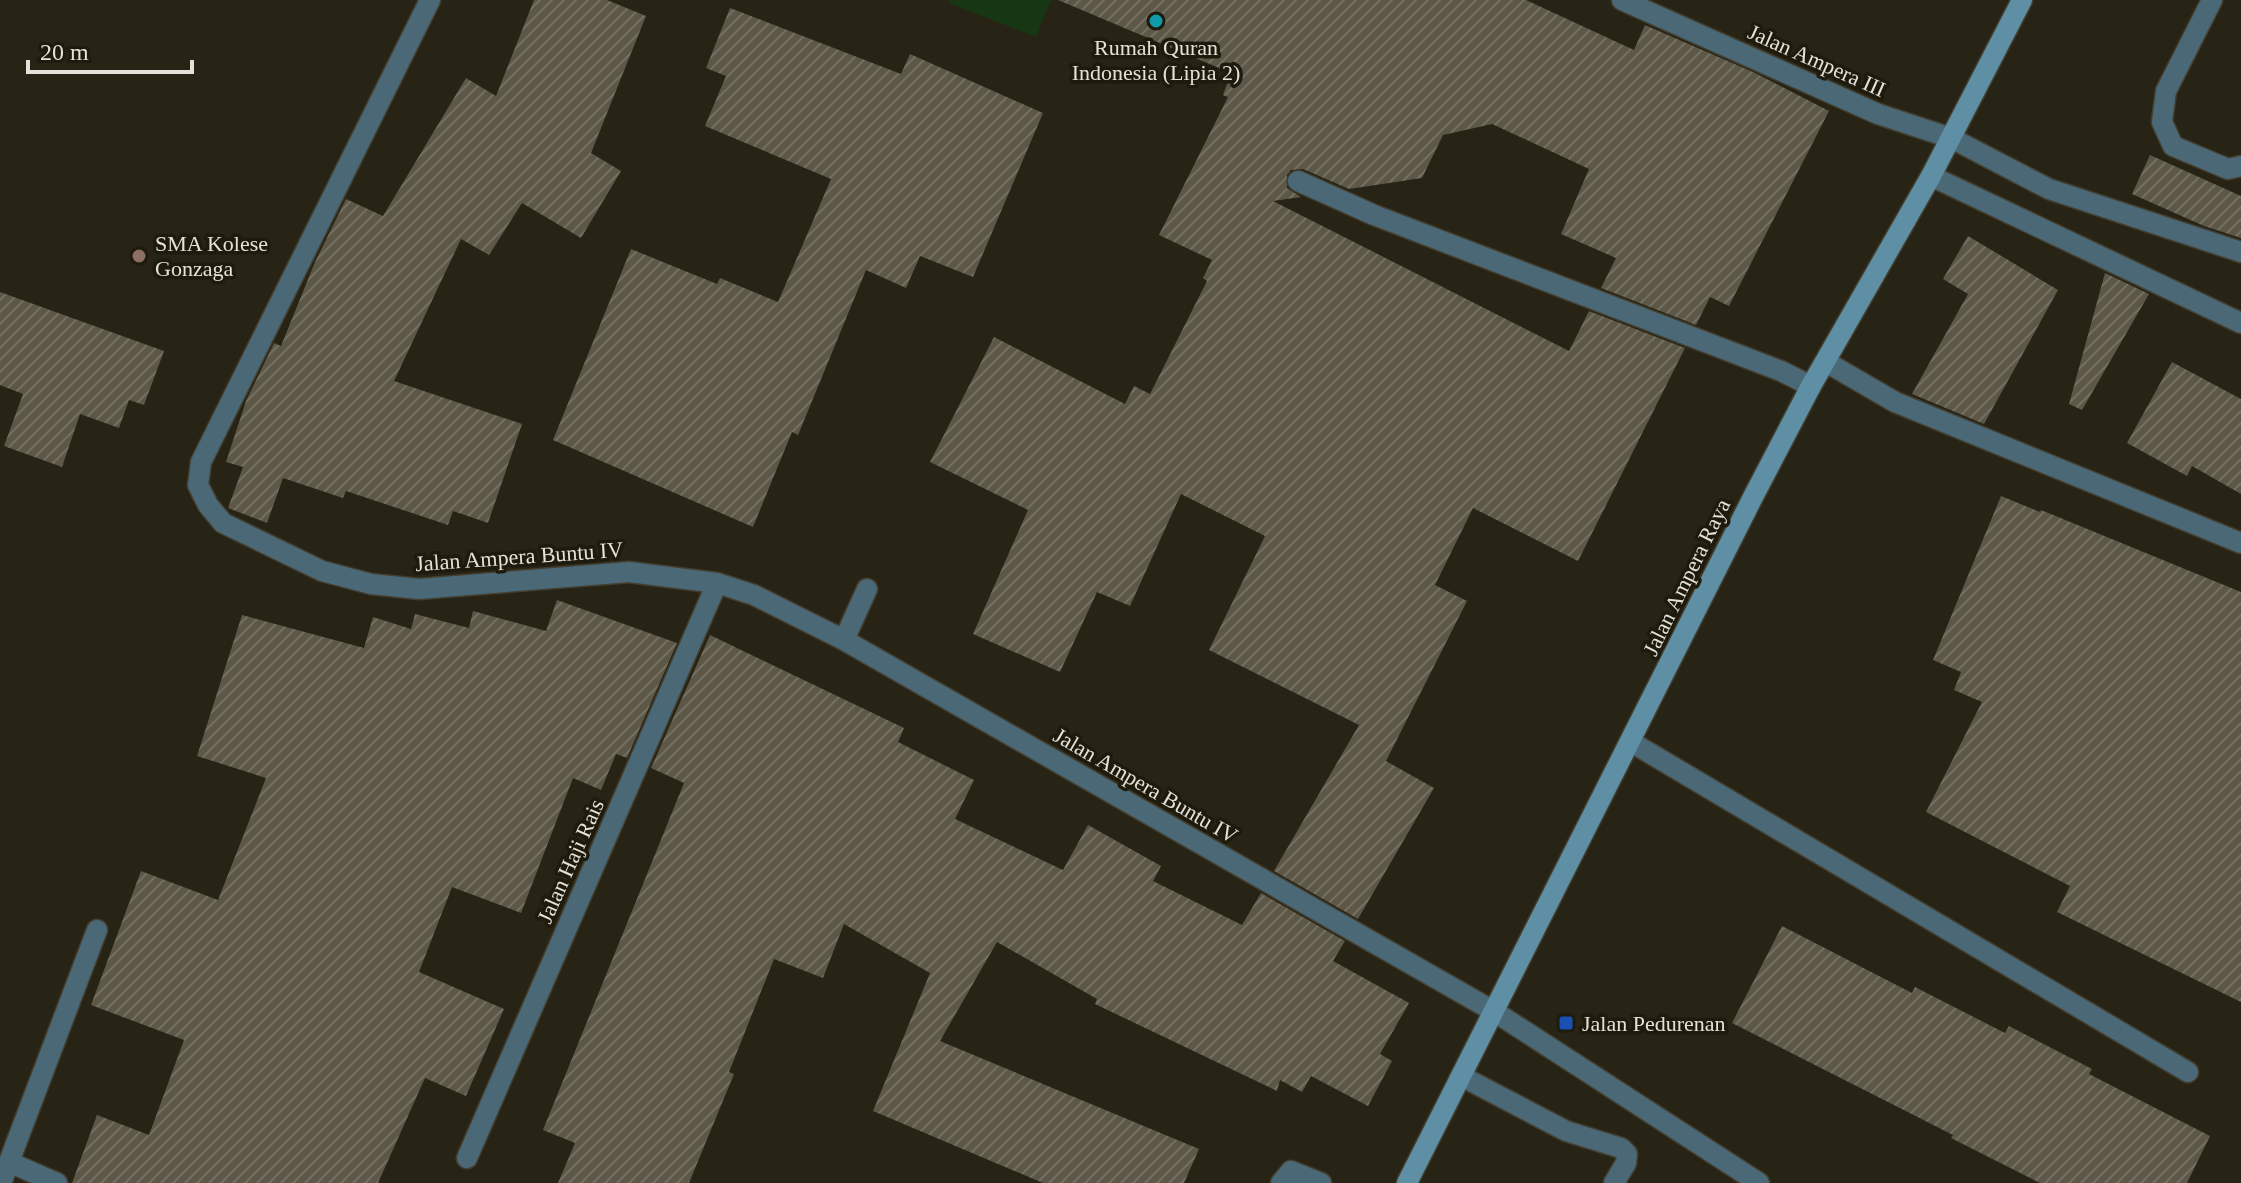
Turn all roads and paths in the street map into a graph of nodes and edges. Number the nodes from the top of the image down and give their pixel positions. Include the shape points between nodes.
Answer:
1 (430, 0) edge
2 (1622, 0) edge
3 (2022, 0) edge
4 (2212, 0) edge
5 (1951, 138) junction
6 (2241, 166) edge
7 (1931, 176) junction
8 (1298, 181) dead end
9 (2241, 252) edge
10 (2241, 323) edge
11 (1826, 362) junction
12 (1811, 386) junction
13 (2241, 543) edge
14 (717, 583) junction
15 (867, 589) dead end
16 (844, 640) junction
17 (1631, 742) junction
18 (97, 930) dead end
19 (1495, 1012) junction
20 (2188, 1072) dead end
21 (1461, 1076) junction
22 (467, 1158) dead end
23 (11, 1163) junction
24 (1, 1183) edge
25 (57, 1183) edge
26 (1281, 1183) edge
27 (1321, 1183) edge
28 (1407, 1183) edge
29 (1614, 1183) edge
30 (1759, 1183) edge

1 - 14 street, Jalan Ampera Buntu IV via 201,462 198,485 223,523 322,571 371,584 419,589 629,572
2 - 5 street, Jalan Ampera III via 1878,114
3 - 5 street, Jalan Ampera Raya
4 - 6 street via 2166,91 2162,122 2173,146 2228,169
5 - 7 street, Jalan Ampera Raya
5 - 9 street, Jalan Ampera III via 2049,189
7 - 10 street
7 - 11 street, Jalan Ampera Raya
8 - 12 street
11 - 12 street, Jalan Ampera Raya
11 - 13 street via 1895,402
12 - 17 street, Jalan Ampera Raya
14 - 16 street, Jalan Ampera Buntu IV via 754,595
14 - 22 street, Jalan Haji Rais
15 - 16 street
16 - 19 street, Jalan Ampera Buntu IV
17 - 19 street, Jalan Ampera Raya
17 - 20 street
18 - 23 street
19 - 21 street, Jalan Ampera Raya
19 - 30 street
21 - 28 street, Jalan Ampera Raya
21 - 29 street via 1566,1131 1621,1148 1626,1163
23 - 24 street
23 - 25 street
26 - 27 street via 1291,1171

